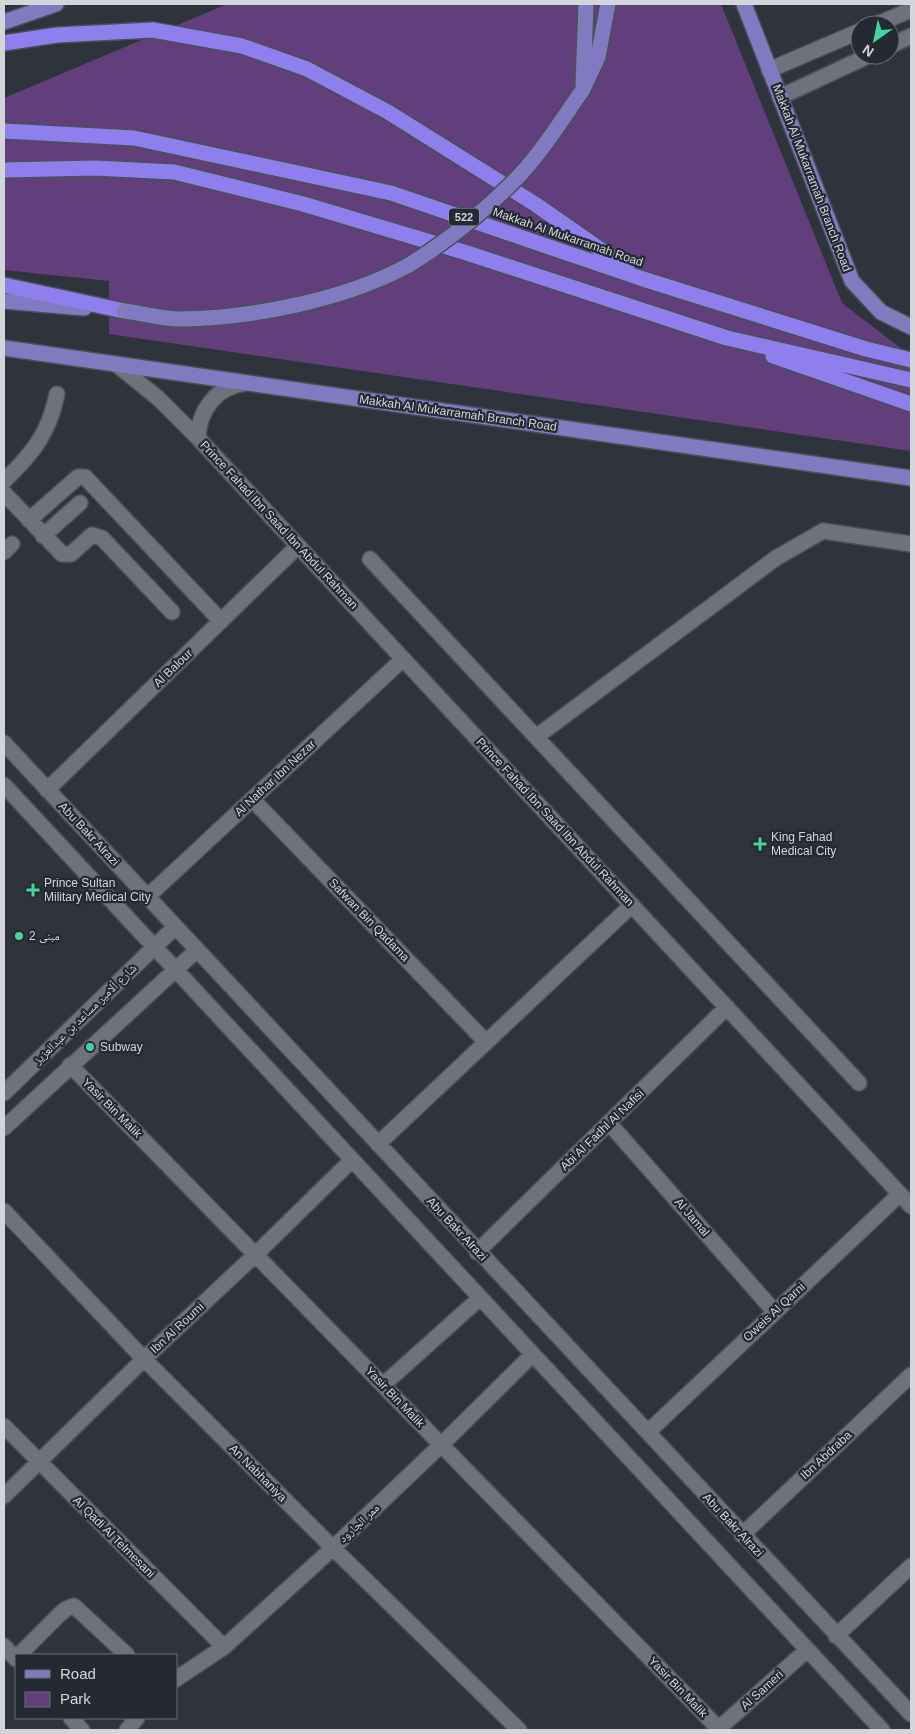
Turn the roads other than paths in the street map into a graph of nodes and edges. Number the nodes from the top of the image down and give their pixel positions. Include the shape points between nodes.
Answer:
1 (56, 4) edge
2 (586, 4) edge
3 (608, 4) edge
4 (744, 4) edge
5 (911, 10) edge
6 (899, 15) edge
7 (4, 22) edge
8 (850, 35) edge
9 (4, 43) edge
10 (850, 64) edge
11 (769, 70) junction
12 (582, 91) junction
13 (780, 97) junction
14 (4, 130) edge
15 (4, 170) edge
16 (643, 279) junction
17 (4, 285) edge
18 (596, 296) junction
19 (4, 301) edge
20 (124, 311) junction
21 (911, 327) edge
22 (4, 348) edge
23 (911, 360) edge
24 (116, 364) junction
25 (911, 380) edge
26 (250, 383) junction
27 (57, 394) dead end
28 (911, 404) edge
29 (198, 438) junction
30 (911, 478) edge
31 (4, 481) edge
32 (4, 493) edge
33 (80, 503) dead end
34 (29, 520) junction
35 (43, 536) junction
36 (911, 544) edge
37 (298, 546) junction
38 (370, 559) dead end
39 (172, 612) dead end
40 (221, 621) junction
41 (403, 659) junction
42 (536, 737) junction
43 (4, 743) edge
44 (4, 785) edge
45 (47, 790) junction
46 (252, 798) junction
47 (147, 897) junction
48 (632, 905) junction
49 (175, 927) junction
50 (153, 947) junction
51 (196, 950) junction
52 (175, 970) junction
53 (727, 1007) junction
54 (486, 1042) junction
55 (70, 1065) junction
56 (859, 1083) dead end
57 (4, 1093) edge
58 (609, 1123) junction
59 (4, 1128) edge
60 (378, 1144) junction
61 (352, 1160) junction
62 (900, 1194) junction
63 (911, 1206) edge
64 (4, 1211) edge
65 (478, 1252) junction
66 (256, 1254) junction
67 (480, 1298) junction
68 (774, 1311) junction
69 (532, 1355) junction
70 (144, 1359) junction
71 (911, 1375) edge
72 (383, 1385) junction
73 (4, 1426) edge
74 (648, 1432) junction
75 (442, 1444) junction
76 (39, 1462) junction
77 (4, 1496) edge
78 (742, 1535) junction
79 (333, 1548) junction
80 (911, 1566) edge
81 (836, 1636) junction
82 (4, 1646) edge
83 (224, 1647) junction
84 (807, 1650) junction
85 (20, 1654) edge
86 (126, 1654) edge
87 (15, 1657) edge
88 (178, 1678) edge
89 (911, 1714) edge
90 (72, 1719) edge
91 (136, 1719) edge
92 (82, 1730) edge
93 (127, 1730) edge
94 (519, 1730) edge
95 (719, 1730) edge
96 (882, 1730) edge

1 - 7 main road
2 - 12 main road
3 - 12 main road via 598,57
4 - 11 main road, Makkah Al Mukarramah Branch Road
5 - 6 street
8 - 11 street
9 - 16 highway via 56,35 153,30 242,46 307,69 388,112 535,204
10 - 13 street
11 - 13 main road, Makkah Al Mukarramah Branch Road
12 - 20 main road, bridge via 512,184 456,233 408,266 352,289 288,307 178,319
13 - 21 main road, Makkah Al Mukarramah Branch Road via 852,281 881,312
14 - 16 highway, Makkah Al Mukarramah Road / 522 via 134,138 392,192
15 - 18 highway via 95,168 174,172 312,206
16 - 23 highway, Makkah Al Mukarramah Road / 522
17 - 20 highway
18 - 25 highway via 726,338
18 - 28 highway
19 - 20 main road
22 - 24 main road, Makkah Al Mukarramah Branch Road
24 - 26 main road, Makkah Al Mukarramah Branch Road
24 - 29 street, Prince Fahad Ibn Saad Ibn Abdul Rahman via 159,399
26 - 29 street, Prince Fahad Ibn Saad Ibn Abdul Rahman via 230,387 212,399 201,417
26 - 30 main road, Makkah Al Mukarramah Branch Road
27 - 31 street via 50,423 41,440
29 - 37 street, Prince Fahad Ibn Saad Ibn Abdul Rahman
32 - 34 street
33 - 35 street
34 - 35 street
34 - 40 street via 78,477 85,477
35 - 39 street via 59,552 66,554 71,554 92,535 102,538
36 - 42 street via 823,531 776,558
37 - 40 street, Al Balour
37 - 41 street, Prince Fahad Ibn Saad Ibn Abdul Rahman
38 - 42 street
40 - 45 street, Al Balour
41 - 46 street, Al Nathar Ibn Nezar
41 - 48 street, Prince Fahad Ibn Saad Ibn Abdul Rahman
42 - 56 street
43 - 45 street, Abu Bakr Alrazi
44 - 50 street
45 - 47 street, Abu Bakr Alrazi
46 - 47 street, Al Nathar Ibn Nezar
46 - 54 street, Safwan Bin Qadama
47 - 49 street, Abu Bakr Alrazi
48 - 53 street, Prince Fahad Ibn Saad Ibn Abdul Rahman
48 - 54 street
49 - 50 street, شارع ألامير مساعد بن عبدالعزيز
49 - 51 street, Abu Bakr Alrazi
50 - 52 street
50 - 57 street, شارع ألامير مساعد بن عبدالعزيز
51 - 52 street
51 - 60 street, Abu Bakr Alrazi
52 - 55 street
52 - 61 street
53 - 58 street, Abi Al Fadhl Al Nafisi
53 - 62 street, Prince Fahad Ibn Saad Ibn Abdul Rahman
54 - 60 street
55 - 59 street
55 - 66 street, Yasir Bin Malik
58 - 65 street, Abi Al Fadhl Al Nafisi
58 - 68 street, Al Jamal
60 - 65 street, Abu Bakr Alrazi
61 - 66 street, Ibn Al Roumi
61 - 67 street
62 - 63 street, Prince Fahad Ibn Saad Ibn Abdul Rahman
62 - 68 street, Oweis Al Qarni
64 - 70 street, An Nabhaniya
65 - 74 street, Abu Bakr Alrazi
66 - 70 street, Ibn Al Roumi
66 - 72 street, Yasir Bin Malik
67 - 69 street
67 - 72 street
68 - 74 street, Oweis Al Qarni
69 - 75 street, ممر الجارود
69 - 84 street
70 - 76 street, Ibn Al Roumi
70 - 79 street, An Nabhaniya
71 - 78 street, Ibn Abdraba
72 - 75 street, Yasir Bin Malik
73 - 76 street, Al Qadi Al Telmesani
74 - 78 street, Abu Bakr Alrazi
75 - 79 street, ممر الجارود
75 - 95 street, Yasir Bin Malik
76 - 77 street, Ibn Al Roumi
76 - 83 street, Al Qadi Al Telmesani
78 - 81 street, Abu Bakr Alrazi
79 - 83 street, ممر الجارود
79 - 94 street, An Nabhaniya
80 - 81 street
81 - 89 street, Abu Bakr Alrazi
82 - 87 street
83 - 88 street, ممر الجارود
84 - 95 street, Al Sameri
84 - 96 street
85 - 86 street via 60,1614 74,1606
90 - 92 street
91 - 93 street

